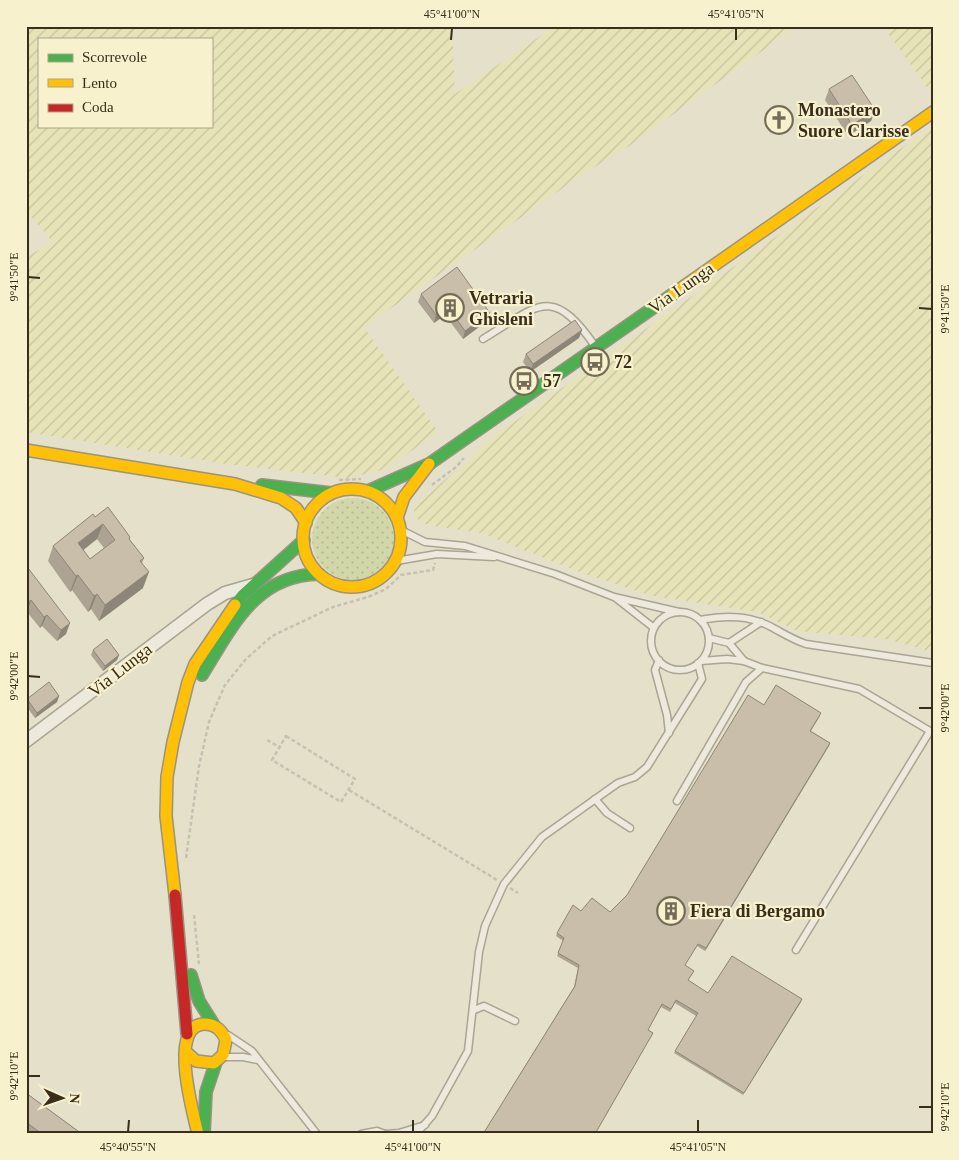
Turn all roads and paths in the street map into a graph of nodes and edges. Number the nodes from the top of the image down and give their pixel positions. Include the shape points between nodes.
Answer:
1 (933, 112) edge
2 (483, 339) dead end
3 (595, 347) junction
4 (461, 441) junction
5 (26, 450) edge
6 (429, 464) junction
7 (235, 484) junction
8 (429, 488) dead end
9 (368, 491) junction
10 (331, 493) junction
11 (397, 518) junction
12 (306, 523) junction
13 (401, 530) junction
14 (304, 540) junction
15 (437, 554) junction
16 (504, 558) junction
17 (396, 561) junction
18 (319, 574) junction
19 (254, 584) junction
20 (614, 597) junction
21 (214, 600) junction
22 (232, 607) junction
23 (679, 612) junction
24 (700, 620) junction
25 (761, 622) junction
26 (654, 628) junction
27 (709, 638) junction
28 (729, 643) junction
29 (659, 660) junction
30 (744, 661) junction
31 (700, 662) junction
32 (933, 663) edge
33 (762, 668) junction
34 (183, 705) junction
35 (670, 732) junction
36 (267, 740) dead end
37 (26, 741) edge
38 (279, 747) junction
39 (348, 790) junction
40 (595, 799) junction
41 (676, 801) dead end
42 (630, 828) dead end
43 (185, 864) dead end
44 (504, 884) junction
45 (518, 893) dead end
46 (193, 909) dead end
47 (178, 918) junction
48 (796, 950) dead end
49 (199, 971) dead end
50 (474, 1010) junction
51 (515, 1021) dead end
52 (218, 1028) junction
53 (187, 1034) junction
54 (186, 1052) junction
55 (219, 1060) junction
56 (258, 1060) junction
57 (426, 1124) junction
58 (316, 1131) edge
59 (198, 1134) edge
60 (204, 1134) edge
61 (323, 1134) edge
62 (361, 1134) edge
63 (386, 1134) edge
64 (416, 1134) edge

1 - 3 street, Via Lunga
2 - 3 lane via 534,308 553,305 569,314
3 - 4 street, Via Lunga
4 - 6 street, Via Lunga
4 - 8 path via 469,452
5 - 7 street
6 - 9 street, Via Lunga
6 - 11 street, Via Lunga via 404,497
7 - 10 street, Via Lunga
7 - 12 street via 281,498 296,508
9 - 10 street, Via Lunga via 346,489
9 - 11 street via 385,501
10 - 12 street via 318,503
11 - 13 street
12 - 14 street
13 - 16 lane via 425,542 465,546
13 - 17 street
14 - 18 street via 309,561
14 - 19 street, Via Lunga
15 - 16 lane
15 - 17 lane
15 - 43 path via 433,570 401,575 386,589 333,607 272,636 246,659 225,685 209,722 199,766
16 - 20 lane
17 - 18 street, Via Lunga via 384,575 361,586 337,584
18 - 34 street, Via Lunga via 308,572 288,576 257,598 236,623
19 - 21 street, Via Lunga via 236,588
19 - 22 street, Via Lunga
20 - 23 lane
20 - 26 lane
21 - 22 street
21 - 37 street, Via Lunga
22 - 34 street, Via Lunga via 195,664
23 - 24 lane
23 - 26 lane via 664,616
24 - 25 lane via 722,616
24 - 27 lane
25 - 28 lane
25 - 32 lane via 790,639 806,644
26 - 29 lane via 652,647
27 - 28 lane
27 - 31 lane
28 - 30 lane
29 - 31 lane via 674,669 683,670
29 - 35 lane via 655,670
30 - 31 lane
30 - 33 lane
31 - 35 lane via 702,679
33 - 41 lane via 746,682
33 - 48 lane via 859,689 930,731
34 - 47 street, Via Lunga via 169,761 166,795
35 - 40 lane via 647,767
36 - 38 path
38 - 39 path via 286,736 355,779
38 - 39 path via 272,760 341,802
39 - 44 path
40 - 42 lane via 607,813
40 - 44 lane via 542,837
44 - 45 path
44 - 50 lane via 485,926 479,952
46 - 49 path
47 - 52 street, Via Lunga via 195,993
47 - 53 street, Via Lunga
50 - 51 lane via 484,1006
50 - 57 lane via 468,1051
52 - 53 street via 203,1023
52 - 55 street via 226,1044
52 - 56 lane via 252,1051
53 - 54 street
54 - 55 street via 202,1065
54 - 59 street via 191,1106
55 - 56 lane via 243,1057
55 - 60 street via 206,1092
56 - 58 lane
57 - 63 lane
57 - 64 lane
58 - 61 lane
62 - 63 lane via 377,1131

